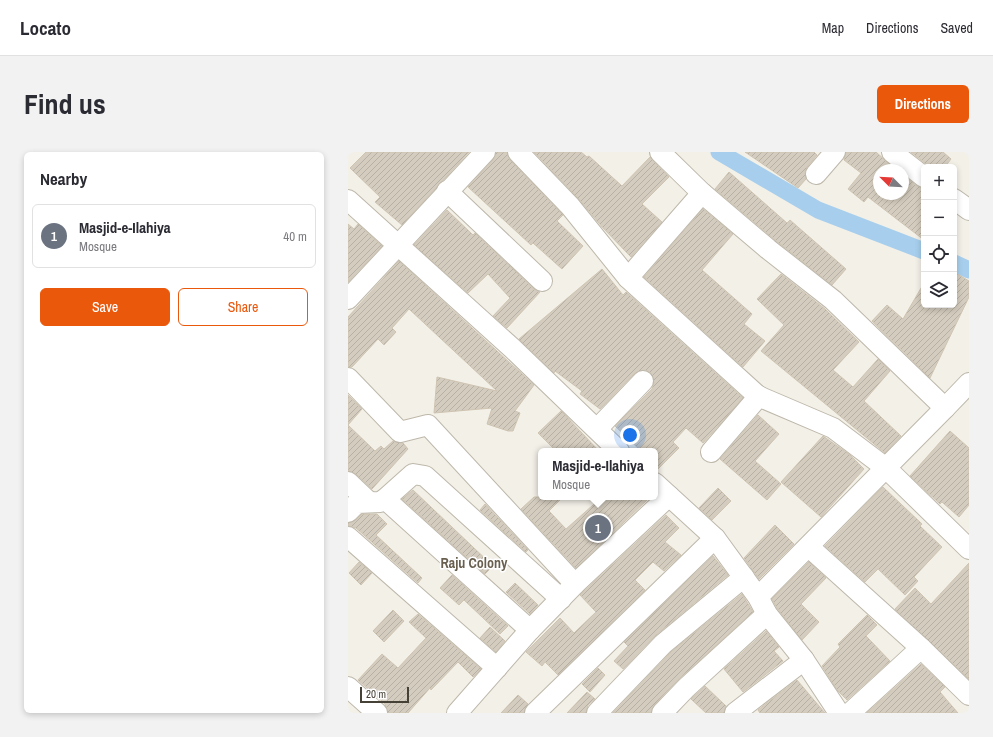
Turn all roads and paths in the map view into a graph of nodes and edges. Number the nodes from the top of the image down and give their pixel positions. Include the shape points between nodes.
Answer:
1 (485, 152) edge
2 (518, 152) edge
3 (660, 152) edge
4 (834, 152) edge
5 (892, 152) edge
6 (816, 174) dead end
7 (921, 175) edge
8 (448, 191) junction
9 (702, 193) junction
10 (348, 200) edge
11 (955, 200) edge
12 (969, 210) edge
13 (397, 245) junction
14 (628, 278) junction
15 (542, 281) dead end
16 (348, 299) edge
17 (348, 378) edge
18 (643, 381) dead end
19 (969, 383) edge
20 (759, 396) junction
21 (945, 408) junction
22 (597, 429) junction
23 (616, 448) edge
24 (711, 452) dead end
25 (886, 468) junction
26 (348, 482) edge
27 (662, 489) edge
28 (377, 500) junction
29 (652, 500) edge
30 (348, 512) edge
31 (348, 537) edge
32 (715, 538) junction
33 (810, 547) junction
34 (969, 549) edge
35 (744, 577) junction
36 (575, 584) junction
37 (561, 599) junction
38 (763, 606) junction
39 (530, 630) junction
40 (921, 648) junction
41 (804, 660) junction
42 (497, 668) junction
43 (348, 687) edge
44 (969, 696) edge
45 (378, 713) edge
46 (457, 713) edge
47 (536, 713) edge
48 (597, 713) edge
49 (662, 713) edge
50 (735, 713) edge
51 (839, 713) edge
52 (850, 713) edge

1 - 8 street
2 - 14 street via 570,206
3 - 9 street
4 - 6 street
5 - 7 street
8 - 13 street
8 - 15 street
9 - 14 street
9 - 21 street via 833,300
10 - 13 street
11 - 12 street
13 - 16 street
13 - 22 street via 512,348
14 - 20 street
17 - 36 street via 400,432 428,425
18 - 22 street
19 - 21 street
20 - 24 street
20 - 25 street via 833,428
21 - 25 street
22 - 23 street
25 - 33 street
25 - 34 street
26 - 28 street
27 - 32 street
28 - 30 street via 357,503
28 - 37 street via 413,474 425,476
28 - 39 street
29 - 36 street
31 - 42 street
32 - 35 street
32 - 47 street
33 - 38 street
33 - 40 street
35 - 38 street
35 - 48 street via 663,644
36 - 37 street
37 - 39 street
38 - 41 street
38 - 49 street
39 - 42 street
40 - 44 street
40 - 52 street
41 - 50 street
41 - 51 street
42 - 46 street
43 - 45 street

